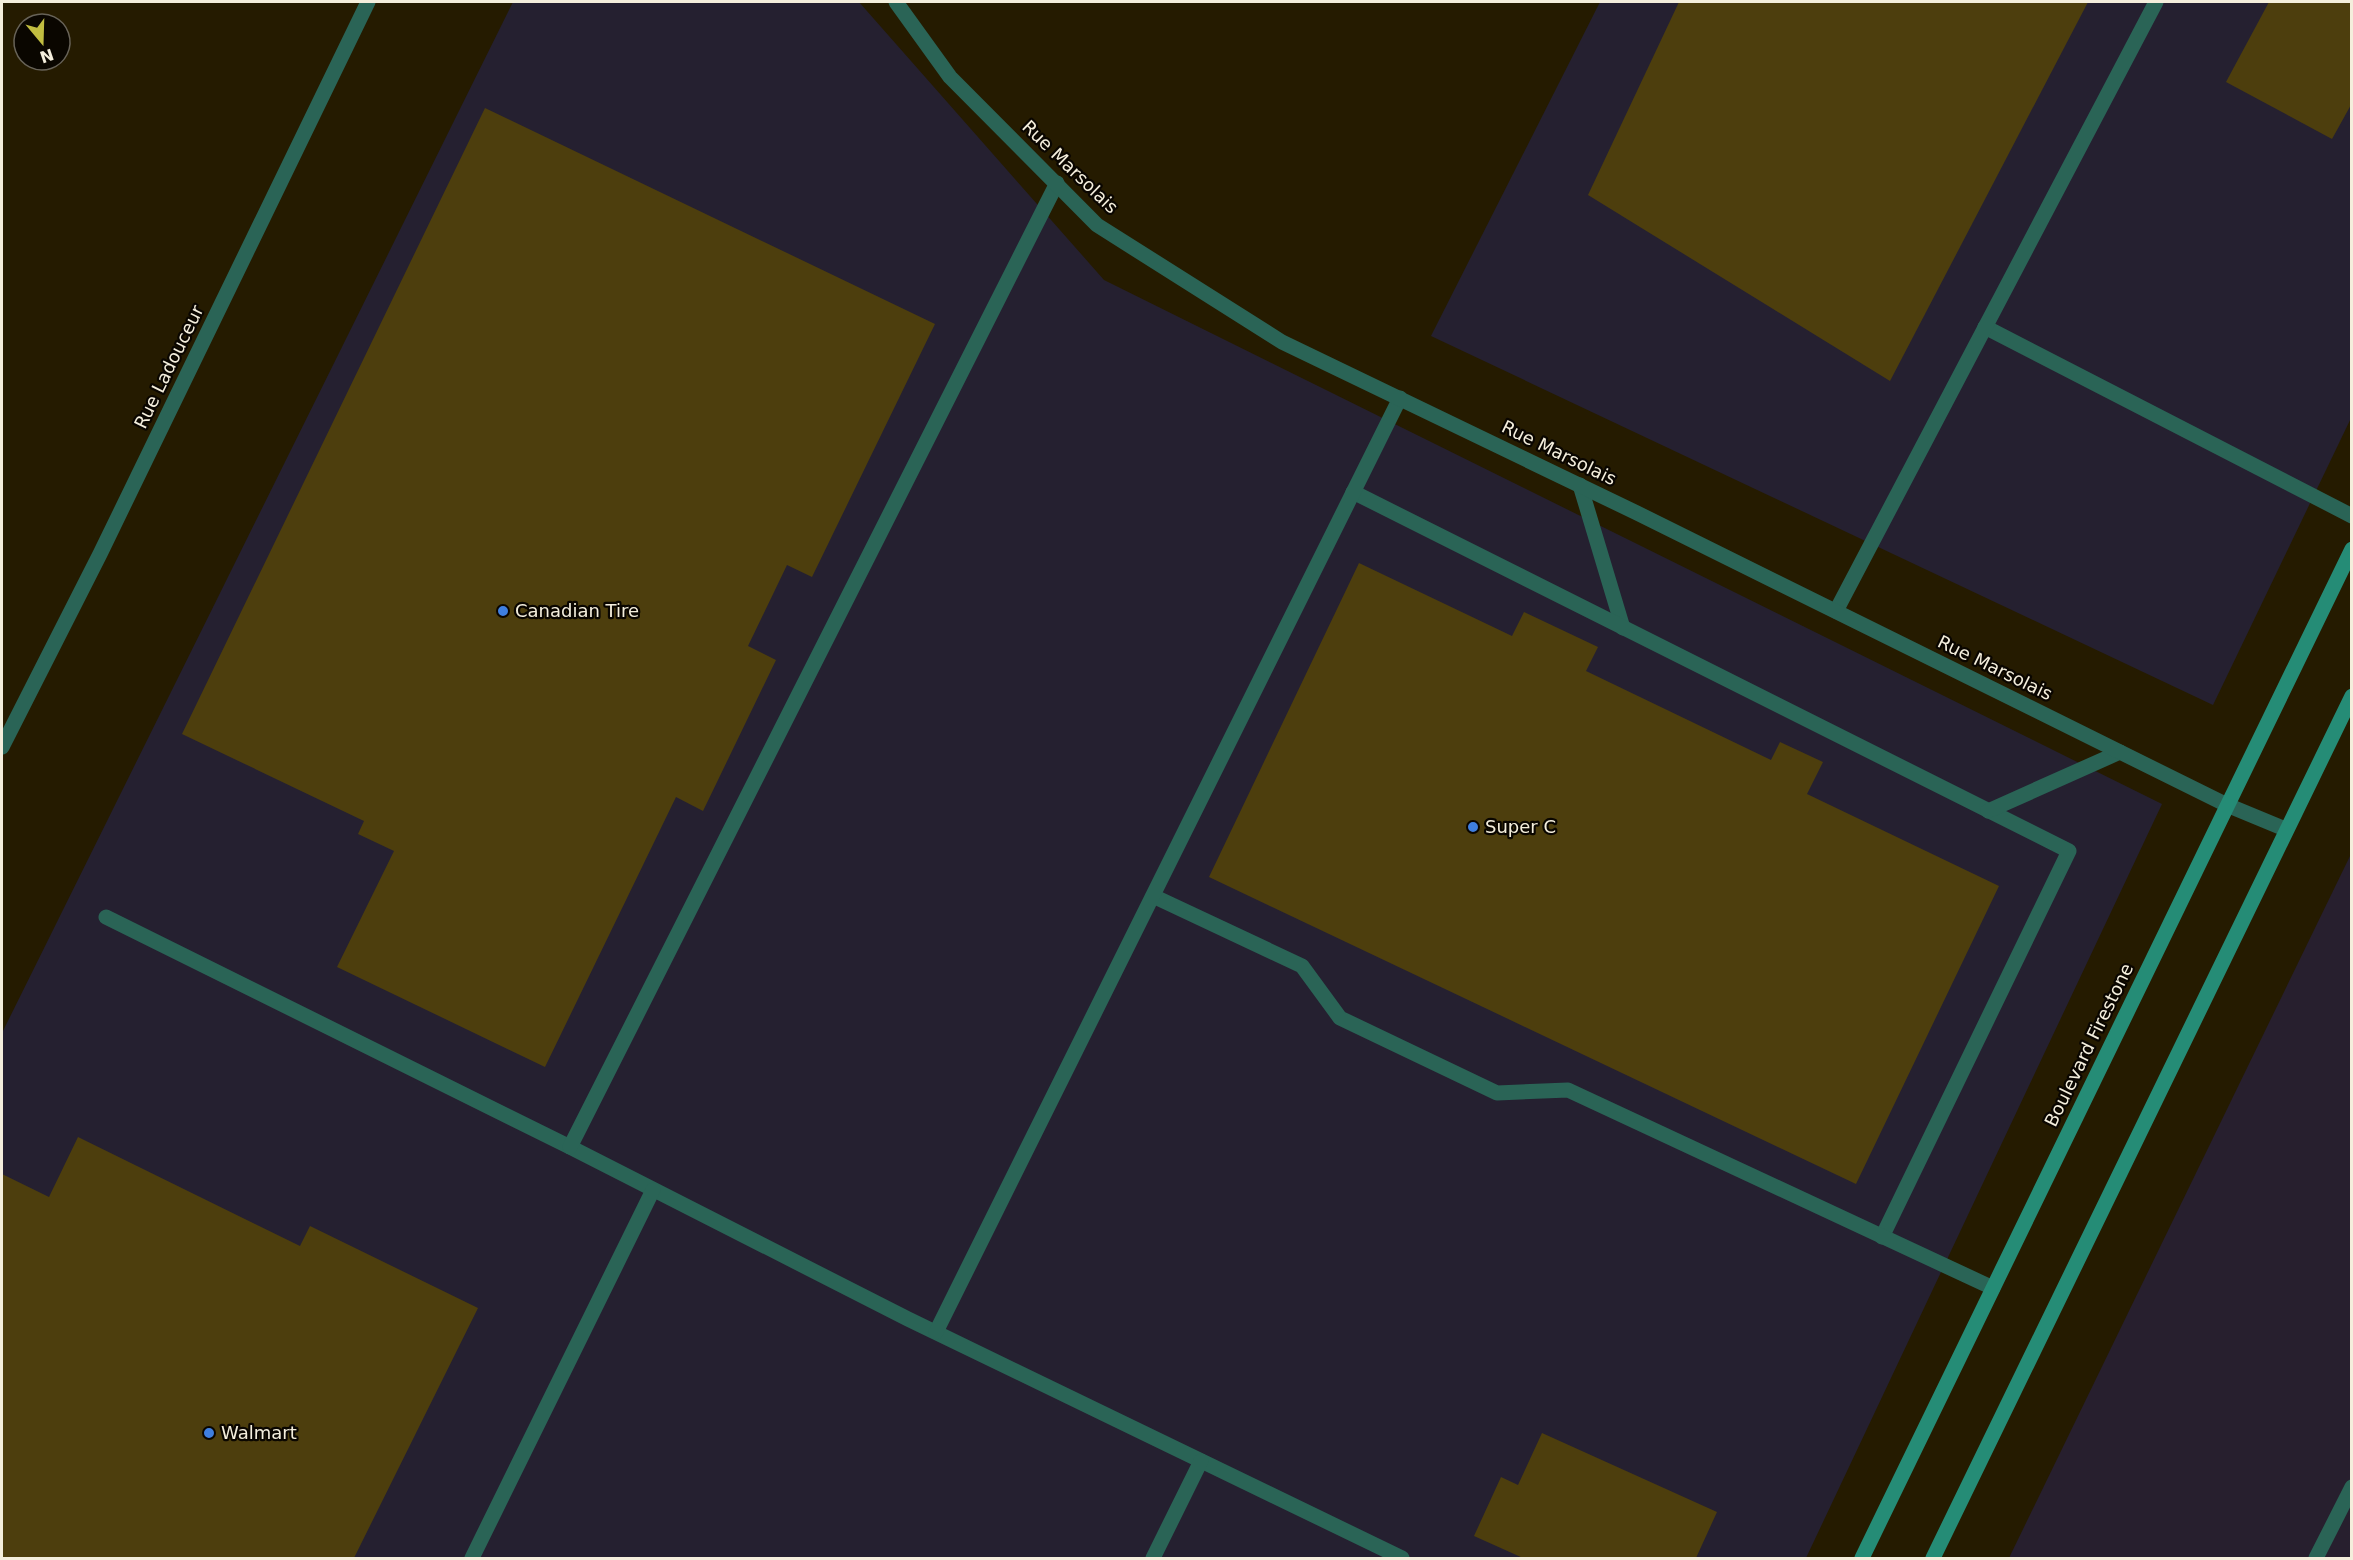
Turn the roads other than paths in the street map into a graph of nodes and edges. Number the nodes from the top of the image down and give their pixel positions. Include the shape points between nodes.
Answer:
1 (368, 2) edge
2 (896, 2) edge
3 (2156, 2) edge
4 (1057, 183) junction
5 (1985, 327) junction
6 (1400, 398) junction
7 (1580, 485) junction
8 (1353, 492) junction
9 (2352, 516) edge
10 (2352, 549) edge
11 (1836, 611) junction
12 (1623, 628) junction
13 (2352, 696) edge
14 (2, 747) edge
15 (2120, 752) junction
16 (2228, 805) junction
17 (1988, 811) junction
18 (2285, 829) junction
19 (1153, 896) junction
20 (106, 917) dead end
21 (570, 1147) junction
22 (653, 1190) junction
23 (1882, 1237) junction
24 (1994, 1288) junction
25 (936, 1332) junction
26 (1201, 1461) junction
27 (2352, 1487) edge
28 (472, 1558) edge
29 (1153, 1558) edge
30 (1402, 1558) edge
31 (1862, 1558) edge
32 (1933, 1558) edge
33 (2316, 1558) edge

1 - 14 street, Rue Ladouceur
2 - 4 street, Rue Marsolais via 950,77
3 - 5 street
4 - 6 street, Rue Marsolais via 1097,225 1282,342
4 - 21 street
5 - 9 street
5 - 11 street
6 - 7 street, Rue Marsolais
6 - 8 street
7 - 11 street, Rue Marsolais
7 - 12 street
8 - 12 street
8 - 19 street
10 - 16 main road, Boulevard Firestone
11 - 15 street, Rue Marsolais
12 - 17 street
13 - 18 main road
15 - 16 street, Rue Marsolais
15 - 17 street
16 - 18 street, Rue Marsolais
16 - 24 main road, Boulevard Firestone
17 - 23 street via 2069,851
18 - 32 main road
19 - 23 street via 1302,966 1340,1018 1497,1093 1568,1090
19 - 25 street
20 - 21 street
21 - 22 street
22 - 25 street
22 - 28 street
23 - 24 street
24 - 31 main road, Boulevard Firestone
25 - 26 street
26 - 29 street
26 - 30 street
27 - 33 street

